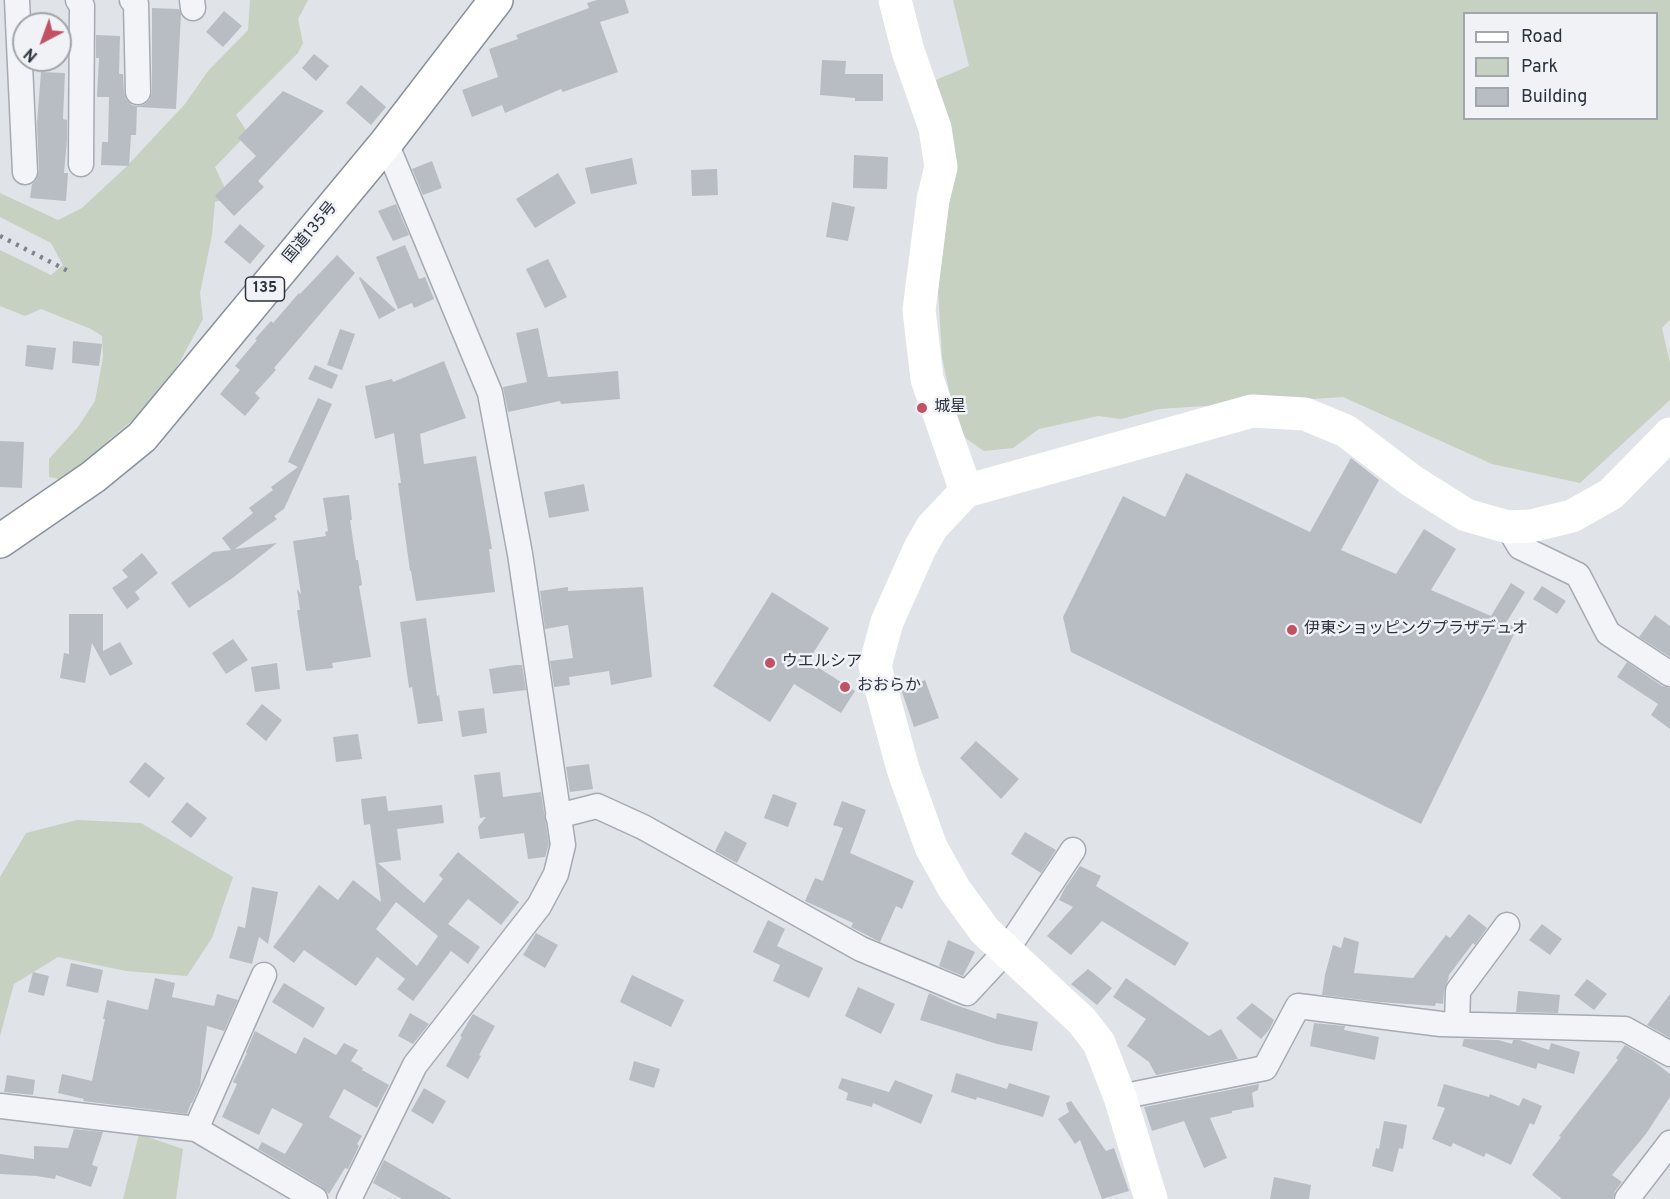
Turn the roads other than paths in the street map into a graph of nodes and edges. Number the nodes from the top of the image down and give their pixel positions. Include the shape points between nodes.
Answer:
1 (17, 0) edge
2 (78, 0) edge
3 (132, 0) edge
4 (496, 0) edge
5 (896, 0) edge
6 (138, 92) dead end
7 (386, 144) junction
8 (81, 164) dead end
9 (25, 172) dead end
10 (1670, 434) edge
11 (966, 491) junction
12 (1508, 527) junction
13 (0, 541) edge
14 (1670, 674) edge
15 (558, 816) junction
16 (1073, 850) dead end
17 (1507, 925) dead end
18 (1006, 951) junction
19 (264, 975) dead end
20 (1457, 1024) junction
21 (1670, 1054) edge
22 (1120, 1097) junction
23 (0, 1106) edge
24 (196, 1129) junction
25 (1670, 1143) edge
26 (315, 1199) edge
27 (349, 1199) edge
28 (1151, 1199) edge
29 (1627, 1199) edge

1 - 9 street
2 - 8 street via 82,6
3 - 6 street via 136,4
4 - 7 main road, 国道135号 / 135
5 - 11 main road via 908,51 935,128 941,167 919,310 927,379
7 - 13 main road, 国道135号 / 135 via 142,437 93,477
7 - 15 street via 490,393 520,554
10 - 12 main road via 1611,494 1572,516 1532,526
11 - 12 main road via 1252,411 1305,414 1346,431 1412,481 1466,514
11 - 18 main road via 932,527 920,548 887,622 875,666 903,769 932,847 955,890 985,931
12 - 14 street via 1520,547 1578,575 1608,633
15 - 18 street via 597,806 643,827 861,949 967,993
15 - 27 street via 563,845 556,874 539,906 415,1065
16 - 18 street
17 - 20 street via 1458,991
18 - 22 main road via 1100,1042
19 - 24 street
20 - 21 street via 1625,1029
20 - 22 street via 1298,1005 1264,1068
22 - 28 main road
23 - 24 street
24 - 26 street
25 - 29 street

